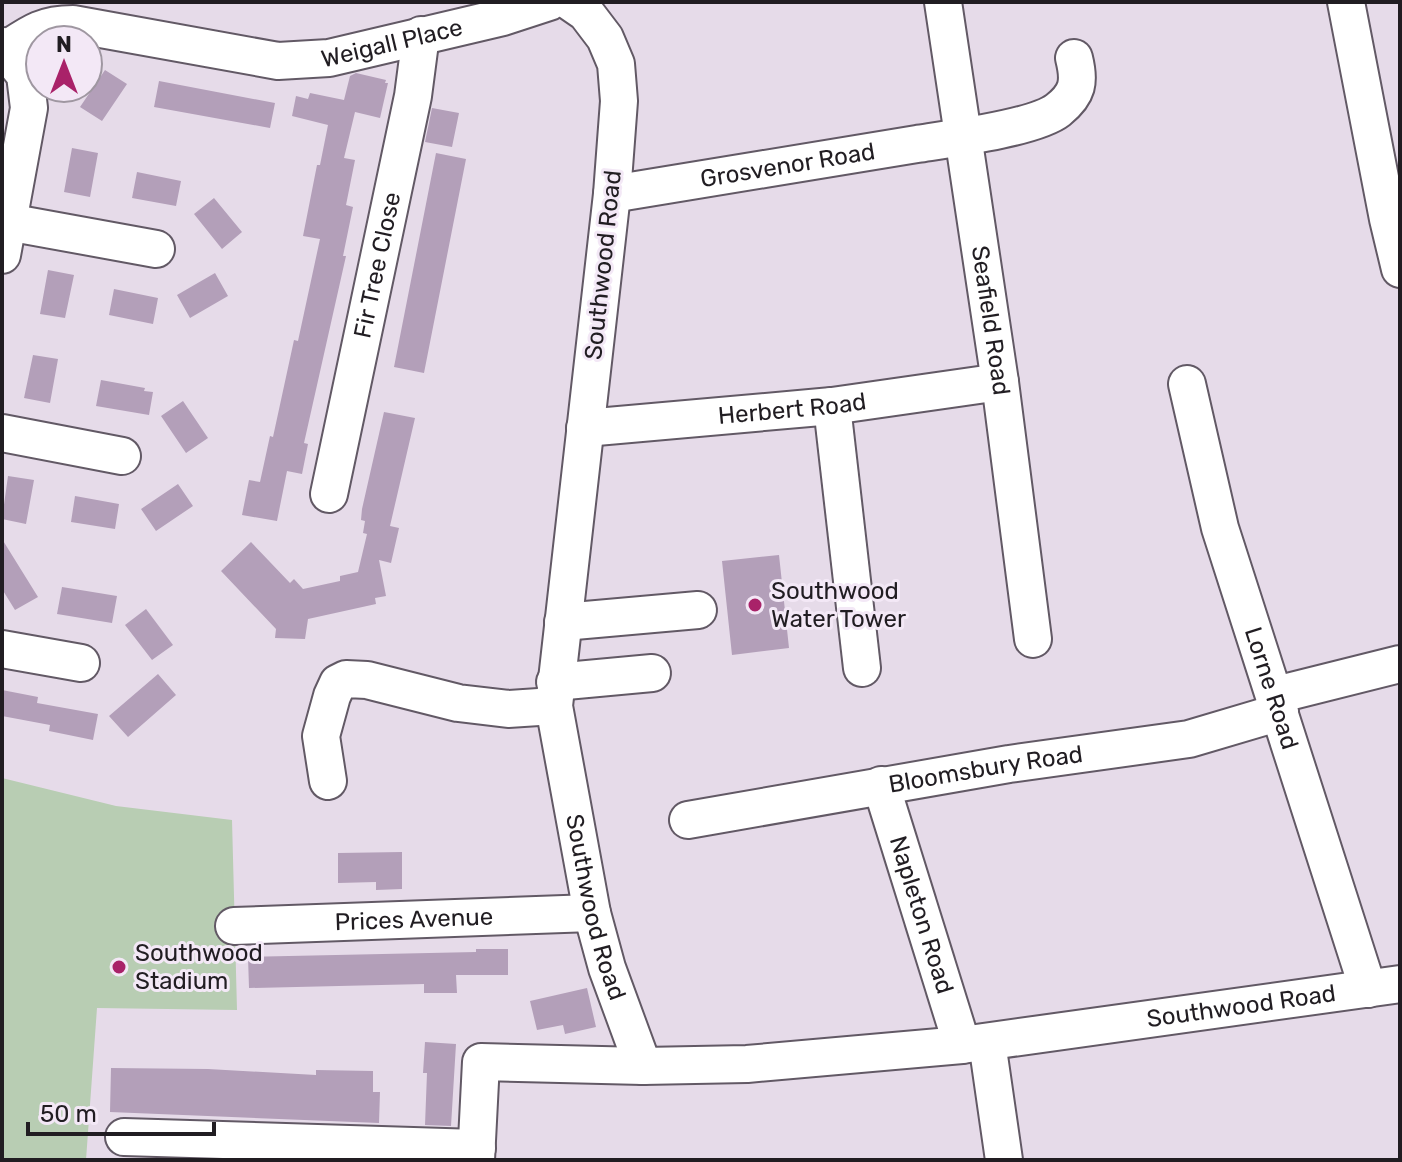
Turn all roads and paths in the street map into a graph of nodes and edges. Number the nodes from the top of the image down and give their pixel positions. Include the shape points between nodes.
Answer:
1 (549, 2) edge
2 (570, 2) edge
3 (612, 2) edge
4 (943, 2) edge
5 (1346, 2) edge
6 (421, 35) junction
7 (605, 38) junction
8 (4, 48) edge
9 (1074, 58) dead end
10 (964, 136) junction
11 (612, 194) junction
12 (1394, 216) edge
13 (4, 233) edge
14 (156, 249) dead end
15 (1400, 269) edge
16 (1000, 382) junction
17 (1187, 384) dead end
18 (832, 406) junction
19 (585, 428) junction
20 (2, 433) edge
21 (122, 456) dead end
22 (329, 494) dead end
23 (698, 610) dead end
24 (563, 622) junction
25 (1033, 639) dead end
26 (2, 649) edge
27 (81, 663) dead end
28 (1400, 664) edge
29 (862, 668) dead end
30 (652, 673) dead end
31 (555, 694) junction
32 (1278, 703) junction
33 (328, 781) dead end
34 (881, 785) junction
35 (688, 820) dead end
36 (592, 913) junction
37 (234, 926) dead end
38 (1384, 986) edge
39 (975, 1043) junction
40 (643, 1066) junction
41 (124, 1137) dead end
42 (477, 1154) edge
43 (1004, 1160) edge

1 - 6 street, Weigall Place
2 - 7 street, Southwood Road
3 - 7 street
4 - 10 street, Seafield Road
5 - 12 street
6 - 8 street, Weigall Place via 329,58 278,61 50,24
6 - 22 street, Fir Tree Close via 413,96
7 - 11 street, Southwood Road via 616,64 619,101
8 - 13 street via 25,75 29,108
9 - 10 street, Grosvenor Road via 1077,91 1057,111 1040,120
10 - 11 street, Grosvenor Road
10 - 16 street, Seafield Road
11 - 19 street, Southwood Road
12 - 15 street
13 - 14 street
16 - 18 street, Herbert Road
16 - 25 street, Seafield Road
17 - 32 street, Lorne Road via 1220,528
18 - 19 street, Herbert Road
18 - 29 street
19 - 24 street, Southwood Road
20 - 21 street
23 - 24 street
24 - 31 street, Southwood Road
26 - 27 street
28 - 32 street, Bloomsbury Road
30 - 31 street
31 - 33 street via 508,709 346,679 341,669 321,736
31 - 36 street, Southwood Road
32 - 34 street, Bloomsbury Road via 1189,739
32 - 38 street, Lorne Road
34 - 35 street, Bloomsbury Road
34 - 39 street, Napleton Road
36 - 37 street, Prices Avenue
36 - 40 street, Southwood Road
38 - 39 street, Southwood Road
39 - 40 street, Southwood Road via 747,1064
39 - 43 street, Napleton Road
40 - 42 street via 481,1062
41 - 42 street

